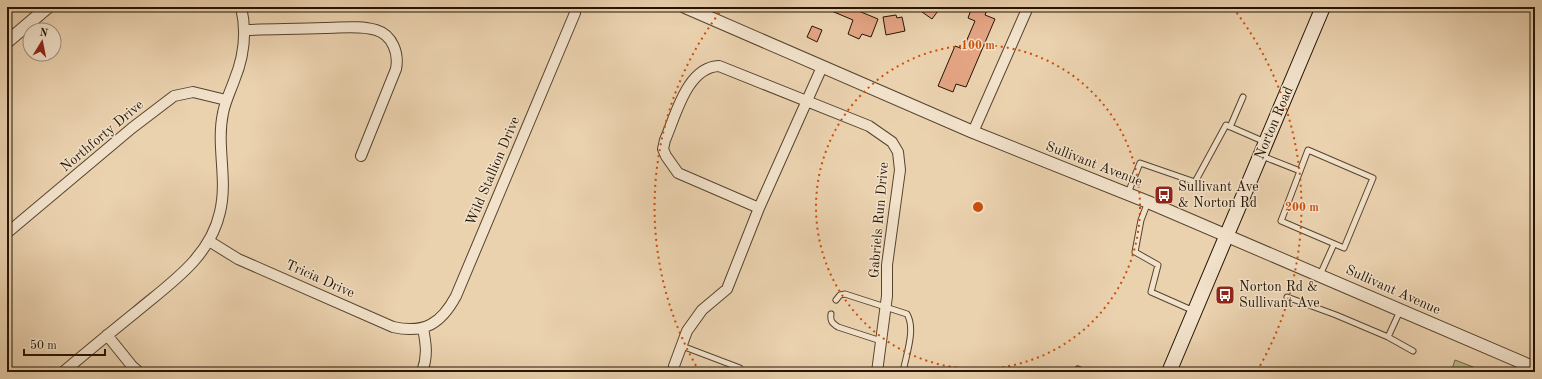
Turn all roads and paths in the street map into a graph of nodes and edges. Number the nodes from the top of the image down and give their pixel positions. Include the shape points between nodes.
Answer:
1 (48, 7) edge
2 (241, 7) edge
3 (685, 7) edge
4 (1028, 7) edge
5 (1323, 7) edge
6 (575, 13) dead end
7 (245, 30) junction
8 (7, 42) edge
9 (822, 67) junction
10 (1243, 97) dead end
11 (226, 100) junction
12 (806, 102) junction
13 (1230, 127) junction
14 (974, 132) junction
15 (1264, 149) junction
16 (361, 156) dead end
17 (1300, 171) junction
18 (1128, 194) junction
19 (1148, 202) junction
20 (759, 208) junction
21 (7, 233) edge
22 (1227, 235) junction
23 (209, 241) junction
24 (1334, 244) junction
25 (1320, 275) junction
26 (1287, 297) dead end
27 (836, 300) dead end
28 (886, 307) junction
29 (1400, 309) junction
30 (1195, 311) junction
31 (831, 314) dead end
32 (423, 328) junction
33 (108, 335) junction
34 (1388, 337) junction
35 (881, 341) junction
36 (682, 346) junction
37 (1413, 351) dead end
38 (1535, 368) edge
39 (674, 369) edge
40 (1078, 369) dead end
41 (1172, 371) edge
42 (63, 372) edge
43 (139, 372) edge
44 (422, 372) edge
45 (739, 372) edge
46 (877, 372) edge
47 (903, 372) edge
48 (1085, 372) edge

1 - 8 street
2 - 7 street
3 - 9 street, Sullivant Avenue
4 - 14 street
5 - 15 main road, Norton Road
6 - 32 street, Wild Stallion Drive via 456,296 449,310 440,319
7 - 11 street via 240,63
7 - 16 street via 358,27 377,30 385,35 396,51 398,60
9 - 12 street
9 - 14 street, Sullivant Avenue
10 - 13 lane
11 - 21 street, Northforty Drive via 193,92 174,96
11 - 23 street via 220,140 222,199
12 - 20 street
12 - 20 street, Gabriels Run Drive via 719,66 703,69 694,77 686,91 665,140 664,148 671,165 678,173
12 - 28 street, Gabriels Run Drive via 869,126 892,142 898,152 900,170 887,265
13 - 15 lane
13 - 18 lane via 1226,125 1195,182 1140,163
14 - 18 street, Sullivant Avenue
15 - 17 lane
15 - 22 main road, Norton Road
17 - 24 lane via 1281,221
17 - 24 lane via 1308,150 1373,178 1344,248
18 - 19 street, Sullivant Avenue
19 - 22 street, Sullivant Avenue
19 - 30 lane via 1141,220 1135,252 1158,265 1151,292
20 - 36 street via 727,289 702,310 687,331
22 - 25 street, Sullivant Avenue
22 - 30 main road, Norton Road
23 - 32 street, Tricia Drive via 238,259 393,327 408,330
23 - 33 street via 186,271
24 - 25 lane
25 - 29 street, Sullivant Avenue
26 - 34 lane
27 - 28 lane via 845,294
28 - 35 street, Gabriels Run Drive
28 - 47 lane via 907,314 910,320
29 - 34 lane
29 - 38 street, Sullivant Avenue
30 - 41 main road, Norton Road
31 - 35 lane via 830,319 838,327
32 - 44 street via 427,347
33 - 42 street
33 - 43 street
34 - 37 lane
35 - 46 street, Gabriels Run Drive
36 - 39 street
36 - 45 lane via 740,368
40 - 48 lane

